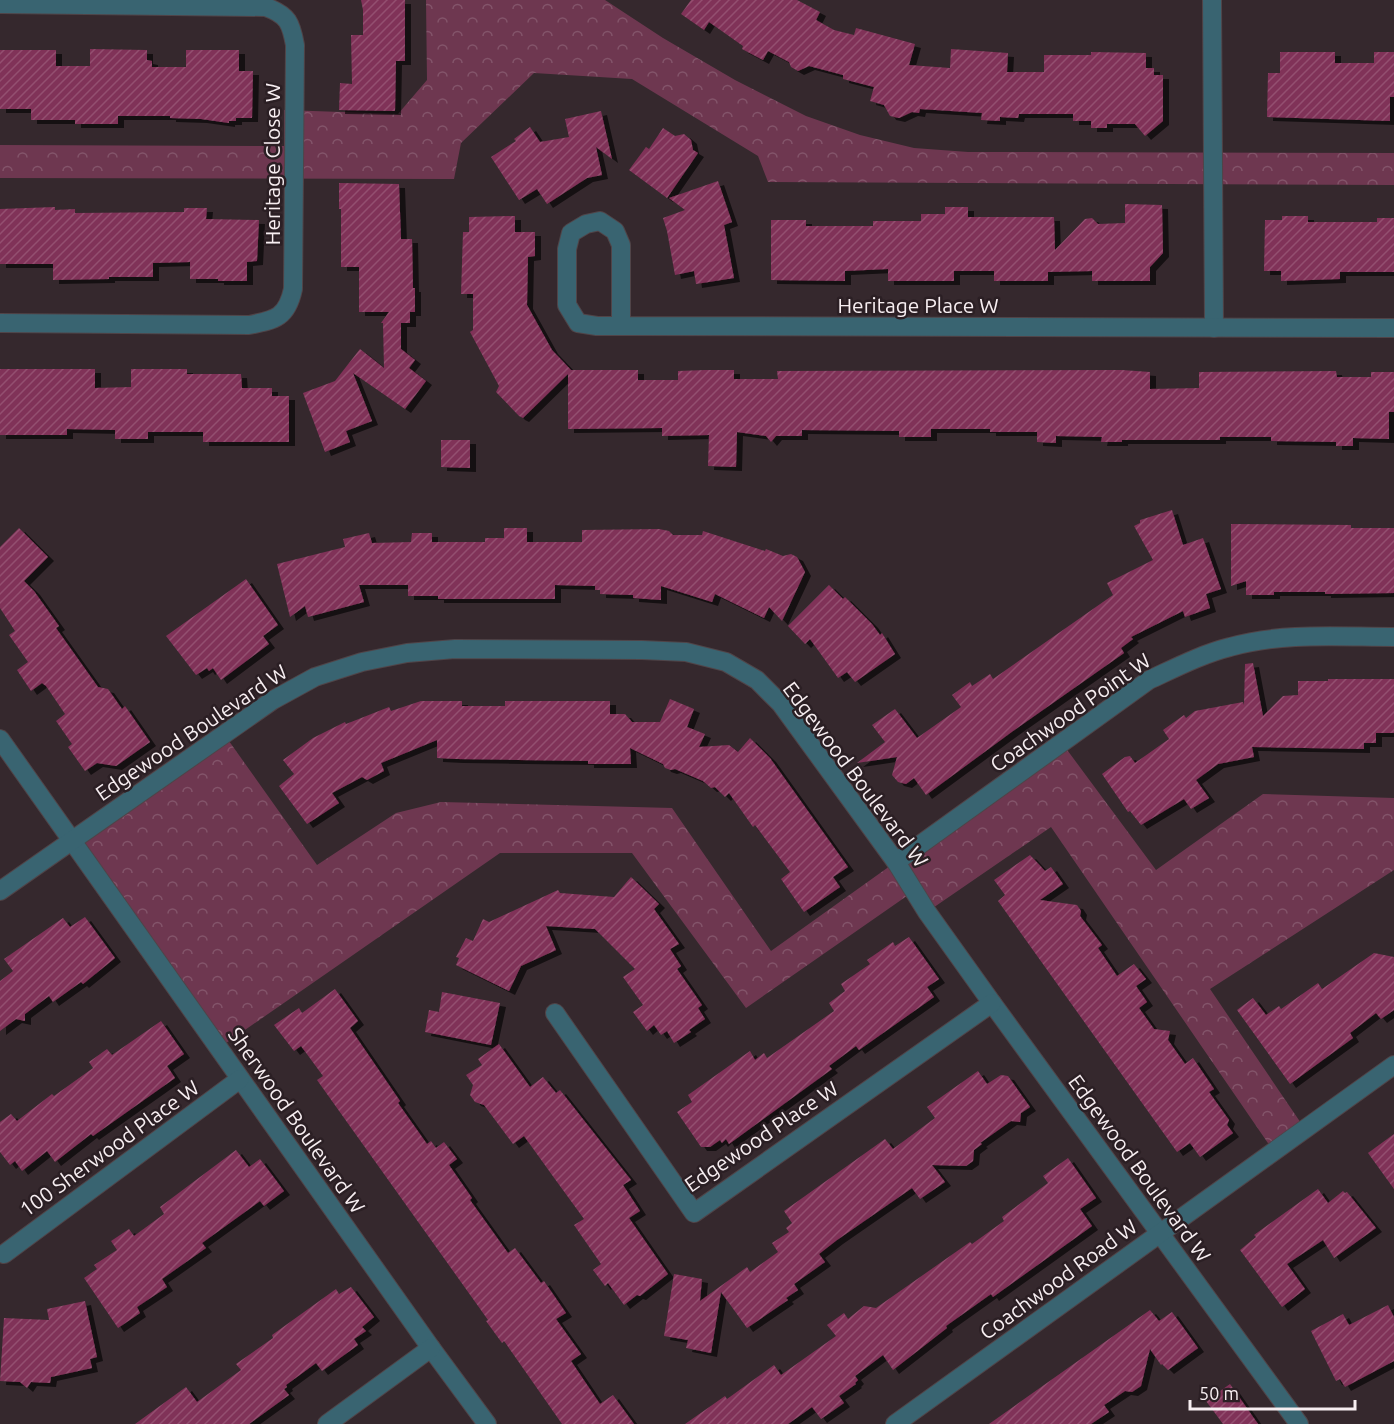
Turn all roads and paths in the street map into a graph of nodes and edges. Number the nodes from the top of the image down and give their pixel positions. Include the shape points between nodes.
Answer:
1 (1212, 0) edge
2 (0, 4) edge
3 (0, 323) edge
4 (621, 326) junction
5 (1214, 328) junction
6 (1394, 328) edge
7 (1394, 637) edge
8 (0, 739) edge
9 (72, 840) junction
10 (896, 862) junction
11 (0, 891) edge
12 (992, 1003) junction
13 (555, 1013) dead end
14 (1394, 1065) edge
15 (240, 1079) junction
16 (1160, 1232) junction
17 (4, 1254) dead end
18 (431, 1348) junction
19 (327, 1424) edge
20 (487, 1424) edge
21 (895, 1424) edge
22 (1299, 1424) edge

1 - 5 street
2 - 3 street, Heritage Close W via 266,7 286,17 295,57 293,289 282,315 249,325
4 - 4 street, Heritage Place W via 578,323 567,305 567,249 571,233 586,224 600,221 615,231 621,245
4 - 5 street, Heritage Place W
5 - 6 street, Heritage Place W
7 - 10 street, Coachwood Point W via 1266,639 1192,660 1149,680
8 - 9 street, Sherwood Boulevard W
9 - 10 street, Edgewood Boulevard W via 273,700 315,677 362,662 416,652 642,650 686,652 726,662 757,680 781,704
9 - 11 street, Edgewood Boulevard W
9 - 15 street, Sherwood Boulevard W
10 - 12 street, Edgewood Boulevard W
12 - 13 street, Edgewood Place W via 694,1213
12 - 16 street, Edgewood Boulevard W
14 - 16 street, Coachwood Road W
15 - 17 street, 100 Sherwood Place W
15 - 18 street, Sherwood Boulevard W
16 - 21 street, Coachwood Road W
16 - 22 street, Edgewood Boulevard W
18 - 19 street
18 - 20 street, Sherwood Boulevard W

